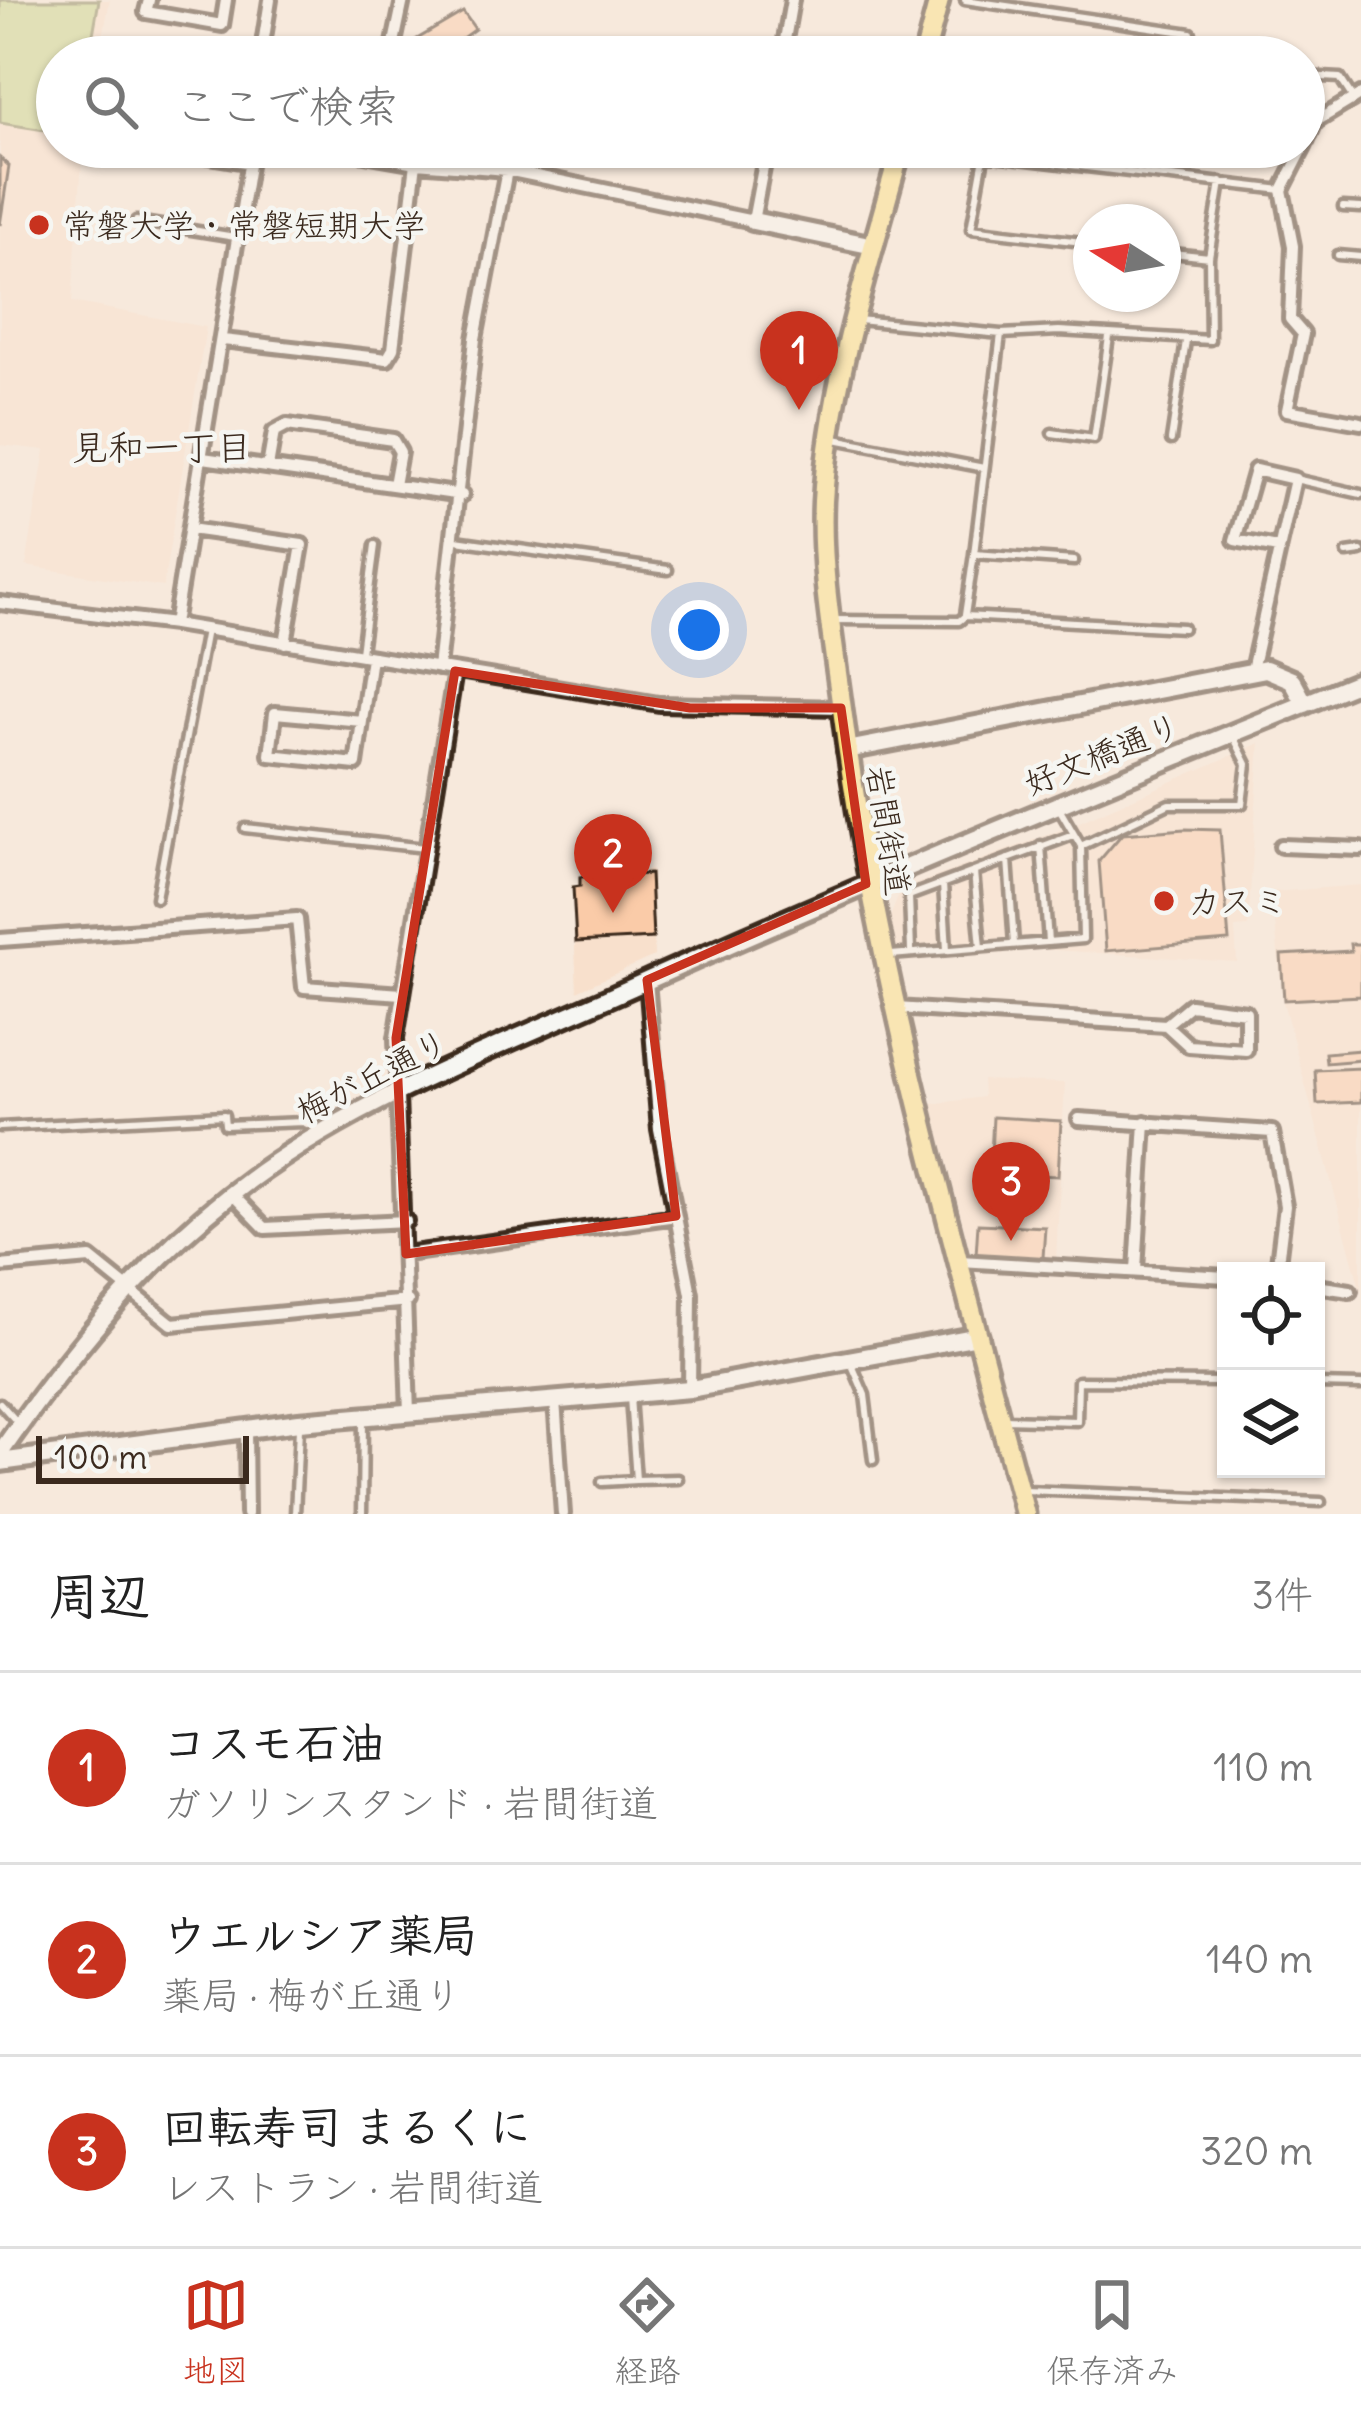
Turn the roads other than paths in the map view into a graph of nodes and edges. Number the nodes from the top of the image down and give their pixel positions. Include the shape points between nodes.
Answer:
1 (149, 0) edge
2 (226, 0) edge
3 (271, 0) edge
4 (403, 0) edge
5 (792, 0) edge
6 (940, 0) edge
7 (965, 0) edge
8 (265, 36) edge
9 (395, 36) edge
10 (786, 36) edge
11 (930, 36) edge
12 (1192, 36) edge
13 (1325, 77) edge
14 (1356, 95) edge
15 (1325, 115) edge
16 (249, 168) edge
17 (416, 168) edge
18 (477, 168) edge
19 (763, 168) edge
20 (895, 168) edge
21 (982, 168) edge
22 (1088, 168) edge
23 (1289, 168) edge
24 (507, 170) junction
25 (1221, 182) junction
26 (1282, 190) junction
27 (1342, 207) dead end
28 (1361, 208) edge
29 (136, 221) dead end
30 (752, 221) junction
31 (239, 237) junction
32 (1073, 241) edge
33 (874, 245) junction
34 (1181, 254) edge
35 (1338, 255) dead end
36 (1361, 256) edge
37 (1210, 257) junction
38 (855, 319) junction
39 (1000, 334) junction
40 (1109, 337) junction
41 (223, 340) junction
42 (1186, 340) junction
43 (1361, 423) edge
44 (1052, 433) dead end
45 (831, 438) junction
46 (1171, 440) dead end
47 (202, 458) junction
48 (268, 467) junction
49 (984, 468) junction
50 (1294, 479) junction
51 (394, 485) junction
52 (1361, 494) edge
53 (462, 495) junction
54 (190, 530) junction
55 (456, 540) junction
56 (375, 545) dead end
57 (1278, 548) junction
58 (1361, 550) edge
59 (1347, 553) dead end
60 (974, 554) junction
61 (1074, 561) dead end
62 (668, 570) dead end
63 (0, 603) edge
64 (965, 616) junction
65 (830, 620) junction
66 (174, 624) junction
67 (1184, 628) dead end
68 (206, 630) junction
69 (285, 643) junction
70 (366, 657) junction
71 (438, 668) junction
72 (1252, 670) junction
73 (454, 671) junction
74 (1361, 681) edge
75 (1305, 704) junction
76 (842, 708) junction
77 (362, 721) junction
78 (1232, 733) junction
79 (847, 750) junction
80 (1058, 805) junction
81 (245, 828) dead end
82 (1073, 835) junction
83 (1041, 845) junction
84 (1081, 846) junction
85 (1281, 846) dead end
86 (425, 848) junction
87 (1361, 849) edge
88 (1008, 859) junction
89 (974, 872) junction
90 (866, 884) junction
91 (943, 884) junction
92 (156, 898) dead end
93 (0, 940) edge
94 (1048, 941) junction
95 (1014, 944) junction
96 (980, 946) junction
97 (947, 950) junction
98 (911, 951) junction
99 (881, 957) junction
100 (647, 980) junction
101 (403, 994) junction
102 (893, 1008) junction
103 (1166, 1025) junction
104 (397, 1093) junction
105 (1078, 1119) dead end
106 (1145, 1122) junction
107 (0, 1127) edge
108 (321, 1130) junction
109 (232, 1194) junction
110 (676, 1216) junction
111 (406, 1221) junction
112 (406, 1254) junction
113 (960, 1262) junction
114 (1278, 1262) edge
115 (0, 1266) edge
116 (1136, 1270) junction
117 (1217, 1276) edge
118 (1325, 1287) edge
119 (127, 1289) junction
120 (1350, 1291) dead end
121 (408, 1301) junction
122 (979, 1336) junction
123 (851, 1361) junction
124 (1217, 1382) edge
125 (1325, 1384) edge
126 (1361, 1385) edge
127 (689, 1389) junction
128 (630, 1394) junction
129 (555, 1400) junction
130 (0, 1403) edge
131 (409, 1413) junction
132 (363, 1416) junction
133 (1001, 1419) junction
134 (299, 1422) junction
135 (20, 1425) junction
136 (247, 1429) junction
137 (0, 1457) edge
138 (873, 1460) dead end
139 (679, 1479) dead end
140 (636, 1480) junction
141 (602, 1482) dead end
142 (1019, 1490) junction
143 (1321, 1502) dead end
144 (247, 1514) edge
145 (296, 1514) edge
146 (362, 1514) edge
147 (563, 1514) edge
148 (1025, 1514) edge

1 - 2 street via 146,12 221,25
3 - 8 street
4 - 9 street
5 - 10 street
6 - 11 main road
7 - 12 lane
13 - 14 lane via 1340,78
14 - 15 street
16 - 31 street
17 - 41 street via 387,359
18 - 24 street
19 - 30 street
20 - 33 main road, 岩間街道
21 - 32 lane via 971,229
22 - 25 lane
23 - 26 street
24 - 30 street
24 - 53 street via 475,339
25 - 26 lane
25 - 37 lane
26 - 43 street via 1294,246 1290,319 1303,334 1288,410
27 - 28 lane
29 - 31 lane
30 - 33 street
31 - 41 street
33 - 38 main road, 岩間街道
34 - 37 lane
35 - 36 lane
37 - 42 lane via 1210,340
38 - 39 lane
38 - 45 main road, 岩間街道
39 - 40 lane
39 - 49 lane
40 - 42 lane
40 - 44 lane via 1094,440
41 - 47 street
42 - 46 lane
45 - 49 lane
45 - 65 main road, 岩間街道 via 823,519
47 - 48 street
47 - 54 street
48 - 51 street
48 - 51 street via 274,432 286,425 393,440 400,452
49 - 60 lane
50 - 52 lane
50 - 57 street
50 - 57 street via 1255,470 1243,503 1235,540
51 - 53 street
53 - 55 street
54 - 66 street
54 - 69 street via 302,545
55 - 62 lane
55 - 71 street
56 - 70 lane
57 - 72 street
58 - 59 lane
60 - 61 lane
60 - 64 lane
63 - 66 street
64 - 65 lane
64 - 67 lane
65 - 76 main road, 岩間街道
66 - 68 street
68 - 69 street
68 - 92 lane
69 - 70 street
70 - 71 street
70 - 77 street
71 - 73 street
72 - 75 street via 1280,672
72 - 79 street
73 - 76 street via 690,708
73 - 86 street
74 - 75 street, 好文橋通り
75 - 78 street, 好文橋通り
76 - 79 main road, 岩間街道
77 - 77 street via 356,764 270,755 275,713
78 - 80 street, 好文橋通り
78 - 84 lane via 1247,764 1242,804 1169,804
79 - 90 main road, 岩間街道
80 - 82 lane
80 - 90 street, 好文橋通り
81 - 86 lane
82 - 83 lane
82 - 84 lane
83 - 88 lane
83 - 94 lane
84 - 94 lane via 1083,939
85 - 87 street
86 - 101 street
88 - 89 lane
88 - 95 lane
89 - 91 lane
89 - 96 lane
90 - 99 main road, 岩間街道
90 - 100 street, 梅が丘通り
91 - 97 lane
91 - 98 lane via 909,896
93 - 101 street via 297,919 304,987
94 - 95 lane
95 - 96 lane
96 - 97 lane
97 - 98 lane
98 - 99 lane
99 - 102 main road, 岩間街道
100 - 104 street, 梅が丘通り
100 - 110 street via 659,1129
101 - 104 street
102 - 103 street
102 - 113 main road, 岩間街道
103 - 103 street via 1189,1046 1246,1049 1246,1012 1190,1005
104 - 108 street, 梅が丘通り
104 - 111 street
105 - 106 street
106 - 114 street via 1272,1132 1285,1206
106 - 116 street
107 - 108 lane via 224,1115 224,1125 303,1122
108 - 109 street, 梅が丘通り
109 - 111 street via 265,1228
109 - 119 street, 梅が丘通り
110 - 112 street
110 - 127 street via 691,1294
111 - 112 street
112 - 121 street
113 - 116 street
113 - 122 main road, 岩間街道
115 - 119 street via 90,1258
116 - 117 street
118 - 120 street
119 - 121 street via 172,1324
119 - 135 street, 梅が丘通り
121 - 131 street
122 - 123 street
122 - 133 main road, 岩間街道
123 - 127 street
123 - 138 lane via 866,1395
124 - 133 lane via 1078,1381 1077,1421
125 - 126 lane
127 - 128 street
128 - 129 street
128 - 140 lane
129 - 131 street
129 - 147 street
130 - 135 lane
131 - 132 street
132 - 134 street
132 - 146 lane
133 - 142 main road, 岩間街道
134 - 136 street
134 - 145 lane
135 - 137 street, 梅が丘通り
136 - 137 street
136 - 144 street
139 - 140 lane
140 - 141 lane
142 - 143 lane
142 - 148 main road, 岩間街道

